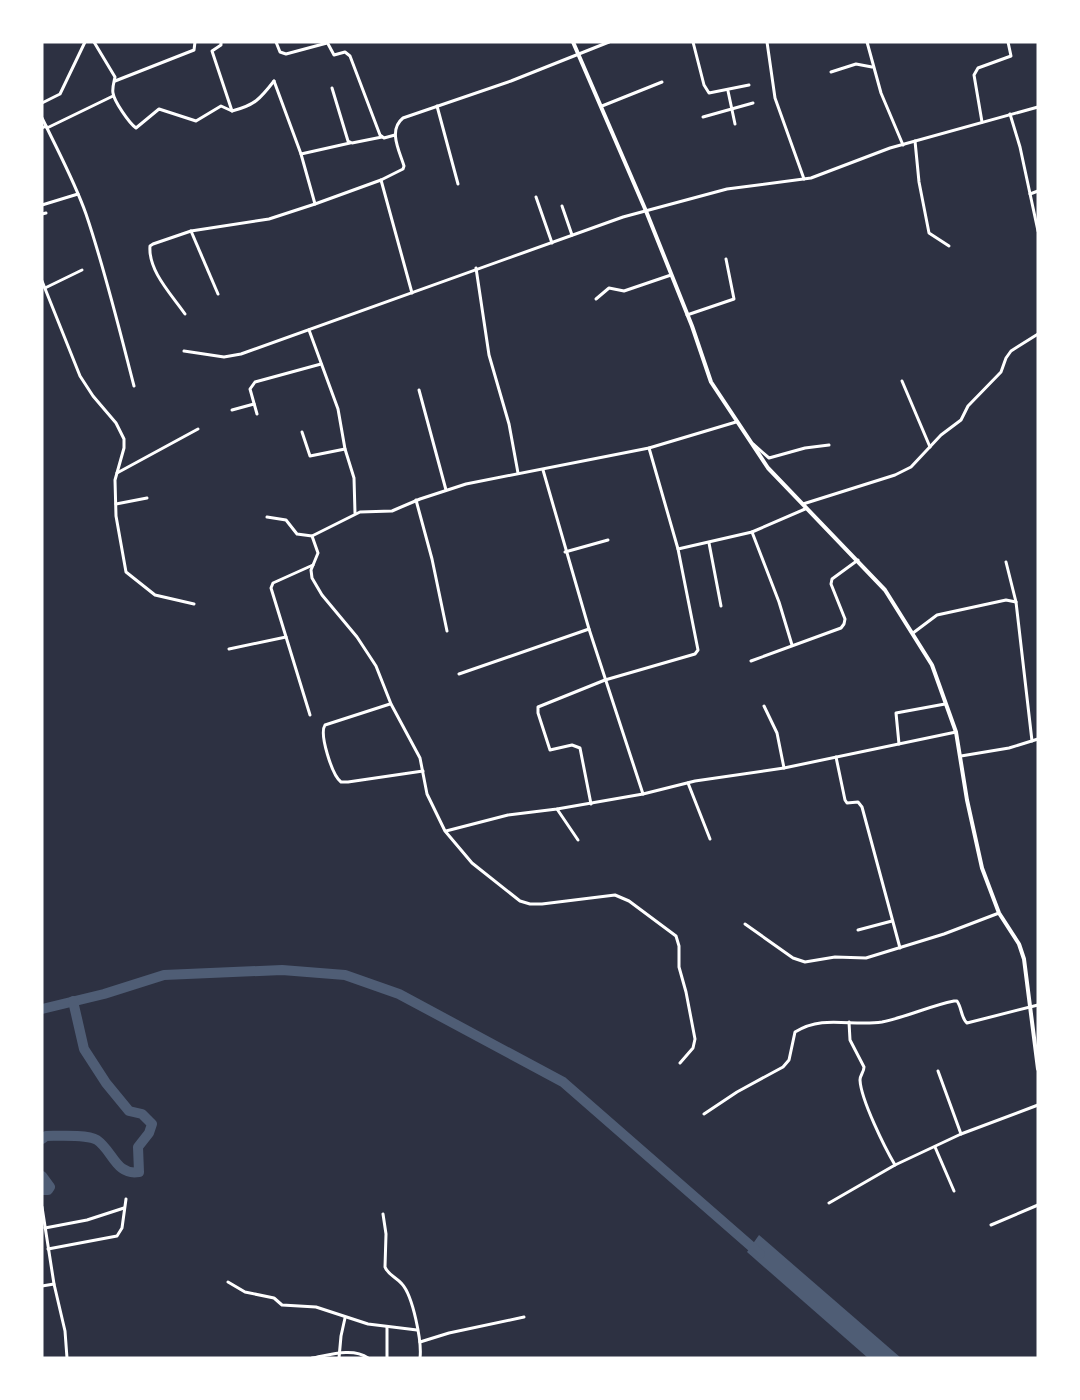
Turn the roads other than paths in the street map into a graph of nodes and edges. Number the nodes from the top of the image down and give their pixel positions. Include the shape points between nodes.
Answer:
1 (85, 42) edge
2 (94, 42) edge
3 (195, 42) edge
4 (221, 42) edge
5 (276, 42) edge
6 (327, 42) edge
7 (573, 42) edge
8 (609, 42) edge
9 (693, 42) edge
10 (767, 42) edge
11 (867, 42) edge
12 (1008, 42) edge
13 (579, 55) junction
14 (873, 67) junction
15 (831, 72) dead end
16 (115, 81) junction
17 (662, 82) dead end
18 (749, 85) dead end
19 (332, 88) dead end
20 (728, 91) junction
21 (114, 96) junction
22 (753, 103) dead end
23 (42, 104) edge
24 (437, 106) junction
25 (602, 106) junction
26 (1038, 106) edge
27 (732, 109) junction
28 (232, 111) junction
29 (1010, 114) junction
30 (703, 117) dead end
31 (42, 118) edge
32 (982, 122) junction
33 (735, 124) dead end
34 (45, 127) edge
35 (394, 135) junction
36 (382, 137) junction
37 (915, 141) junction
38 (350, 143) junction
39 (903, 145) junction
40 (301, 154) junction
41 (804, 179) junction
42 (381, 180) junction
43 (458, 184) dead end
44 (1038, 191) edge
45 (78, 194) junction
46 (1030, 194) junction
47 (536, 197) dead end
48 (315, 204) junction
49 (42, 205) edge
50 (562, 206) dead end
51 (646, 211) junction
52 (191, 231) junction
53 (1038, 231) edge
54 (572, 235) junction
55 (552, 243) junction
56 (949, 246) dead end
57 (726, 260) dead end
58 (476, 268) junction
59 (82, 270) dead end
60 (671, 275) junction
61 (42, 281) edge
62 (45, 288) junction
63 (412, 292) junction
64 (218, 294) dead end
65 (596, 299) dead end
66 (185, 314) dead end
67 (687, 315) junction
68 (308, 330) junction
69 (1038, 334) edge
70 (184, 351) dead end
71 (321, 364) junction
72 (903, 381) dead end
73 (134, 386) dead end
74 (419, 390) dead end
75 (254, 404) junction
76 (232, 410) dead end
77 (257, 414) dead end
78 (736, 422) junction
79 (198, 429) dead end
80 (302, 432) dead end
81 (749, 441) junction
82 (829, 445) dead end
83 (930, 447) junction
84 (649, 448) junction
85 (345, 449) junction
86 (543, 470) junction
87 (518, 473) junction
88 (116, 474) junction
89 (446, 491) junction
90 (147, 498) dead end
91 (416, 500) junction
92 (116, 504) junction
93 (801, 504) junction
94 (805, 509) junction
95 (355, 513) junction
96 (267, 517) dead end
97 (752, 532) junction
98 (312, 536) junction
99 (608, 540) dead end
100 (708, 542) junction
101 (678, 549) junction
102 (565, 552) junction
103 (858, 560) junction
104 (1006, 562) dead end
105 (313, 565) junction
106 (1016, 602) junction
107 (194, 604) dead end
108 (721, 606) dead end
109 (588, 629) junction
110 (447, 631) dead end
111 (913, 633) junction
112 (286, 637) junction
113 (792, 645) junction
114 (229, 649) dead end
115 (751, 661) dead end
116 (459, 674) dead end
117 (605, 680) junction
118 (391, 704) junction
119 (947, 704) junction
120 (764, 706) dead end
121 (309, 715) dead end
122 (956, 732) junction
123 (1038, 740) edge
124 (1032, 741) junction
125 (899, 744) junction
126 (961, 756) junction
127 (836, 757) junction
128 (784, 768) junction
129 (423, 771) junction
130 (688, 783) junction
131 (643, 794) junction
132 (591, 804) junction
133 (557, 809) junction
134 (445, 831) junction
135 (710, 839) dead end
136 (578, 840) dead end
137 (999, 913) junction
138 (892, 921) junction
139 (745, 924) dead end
140 (858, 930) dead end
141 (900, 948) junction
142 (1038, 1005) edge
143 (1029, 1007) junction
144 (849, 1022) junction
145 (680, 1063) dead end
146 (1038, 1069) edge
147 (938, 1071) dead end
148 (1038, 1105) edge
149 (704, 1114) dead end
150 (961, 1134) junction
151 (935, 1147) junction
152 (895, 1165) junction
153 (954, 1191) dead end
154 (126, 1199) dead end
155 (829, 1203) dead end
156 (1038, 1205) edge
157 (42, 1207) edge
158 (124, 1208) junction
159 (383, 1214) dead end
160 (991, 1225) dead end
161 (45, 1228) junction
162 (48, 1249) junction
163 (42, 1259) edge
164 (50, 1261) junction
165 (228, 1282) dead end
166 (54, 1284) junction
167 (42, 1286) edge
168 (524, 1317) dead end
169 (345, 1318) junction
170 (387, 1327) junction
171 (417, 1330) junction
172 (420, 1342) junction
173 (339, 1356) edge
174 (67, 1358) edge
175 (312, 1358) edge
176 (368, 1358) edge
177 (387, 1358) edge
178 (420, 1358) edge

1 - 23 street via 60,94
2 - 16 street
3 - 16 street via 194,50
4 - 28 street via 212,51
5 - 6 street via 280,52 286,54
6 - 36 street via 334,55 345,52 350,56
7 - 13 street
8 - 13 street
9 - 20 street via 706,90
10 - 41 street via 775,98
11 - 14 street
12 - 32 street via 1011,56 975,71
13 - 24 street
13 - 25 street
14 - 15 street via 856,64
14 - 39 street
16 - 21 street
17 - 25 street
18 - 20 street
19 - 38 street
20 - 27 street
21 - 28 street via 136,128 159,109 196,121 221,106
21 - 34 street
22 - 27 street
24 - 35 street via 404,118
24 - 43 street
25 - 51 street
26 - 29 street
27 - 30 street
27 - 33 street
28 - 40 street via 256,103 274,81
29 - 32 street
29 - 46 street
31 - 34 street
32 - 37 street
34 - 45 street
35 - 36 street
35 - 42 street via 404,169
36 - 38 street
37 - 39 street
37 - 56 street via 929,233
38 - 40 street
39 - 41 street
40 - 48 street
41 - 51 street via 727,189
42 - 48 street
42 - 63 street
44 - 46 street
45 - 49 street
45 - 73 street
46 - 53 street
47 - 55 street
48 - 52 street via 269,219
50 - 54 street
51 - 54 street
51 - 60 street
52 - 64 street
52 - 66 street via 153,244 149,251 157,273
54 - 55 street
55 - 58 street
57 - 67 street via 734,299
58 - 63 street
58 - 87 street via 489,355
59 - 62 street
60 - 65 street via 624,291 609,288
60 - 67 street
61 - 62 street
62 - 88 street via 80,376 121,431 124,448
63 - 68 street
67 - 78 street via 711,382
68 - 70 street via 232,357
68 - 71 street
69 - 83 street via 1011,351 1001,372 968,406 962,420
71 - 75 street via 255,382 250,389
71 - 85 street via 338,409
72 - 83 street
74 - 89 street
75 - 76 street
75 - 77 street
78 - 81 street
78 - 84 street
79 - 88 street
80 - 85 street via 310,456
81 - 82 street via 769,458
81 - 93 street
83 - 93 street via 903,472
84 - 86 street
84 - 101 street
85 - 95 street via 354,478
86 - 87 street
86 - 102 street
87 - 89 street
88 - 92 street
89 - 91 street
90 - 92 street
91 - 95 street via 393,511
91 - 110 street
92 - 107 street via 126,572 155,595
93 - 94 street
94 - 97 street
94 - 103 street
95 - 98 street
96 - 98 street via 286,520 297,534
97 - 100 street
97 - 113 street
98 - 105 street via 318,554
99 - 102 street
100 - 101 street
100 - 108 street
101 - 117 street via 697,652
102 - 109 street
103 - 111 street via 885,590
103 - 113 street via 832,579 845,619 841,628
104 - 106 street
105 - 112 street via 271,585
105 - 118 street via 316,586 371,657
106 - 111 street via 1006,600 937,615
106 - 124 street
109 - 116 street
109 - 117 street
111 - 119 street via 932,665
112 - 114 street
112 - 121 street
113 - 115 street
117 - 131 street
117 - 132 street via 538,709 550,750 578,746
118 - 129 street
118 - 129 street via 325,725 322,734 334,773 341,782 348,782
119 - 122 street
119 - 125 street via 896,713
120 - 128 street via 777,733
122 - 125 street
122 - 126 street
123 - 124 street
124 - 126 street
125 - 127 street
126 - 137 street via 982,868
127 - 128 street
127 - 138 street via 845,800 858,802 862,807
128 - 130 street
129 - 134 street via 427,794
130 - 131 street
130 - 135 street
131 - 132 street
132 - 133 street
133 - 134 street via 508,815
133 - 136 street
134 - 145 street via 472,863 520,901 542,904 615,895 676,936 695,1040
137 - 141 street
137 - 143 street via 1024,958
138 - 140 street
138 - 141 street
139 - 141 street via 792,958 805,962 835,957 858,959
142 - 143 street
143 - 144 street via 967,1023 960,1005 954,1001 882,1022
143 - 146 street
144 - 149 street via 823,1022 797,1030 789,1060 783,1067
144 - 152 street via 850,1040 865,1069 860,1078 864,1097
147 - 150 street
148 - 150 street
150 - 151 street
151 - 152 street
151 - 153 street
152 - 155 street
154 - 158 street
156 - 160 street
157 - 161 street
158 - 161 street
158 - 162 street via 117,1236
159 - 171 street via 386,1271 404,1287
161 - 162 street
162 - 164 street
163 - 164 street
164 - 166 street
165 - 169 street via 245,1292 274,1298 282,1305 316,1307
166 - 167 street
166 - 174 street
168 - 172 street
169 - 170 street
169 - 173 street
170 - 171 street
170 - 177 street
171 - 172 street
172 - 178 street
173 - 175 street
173 - 176 street via 359,1354

